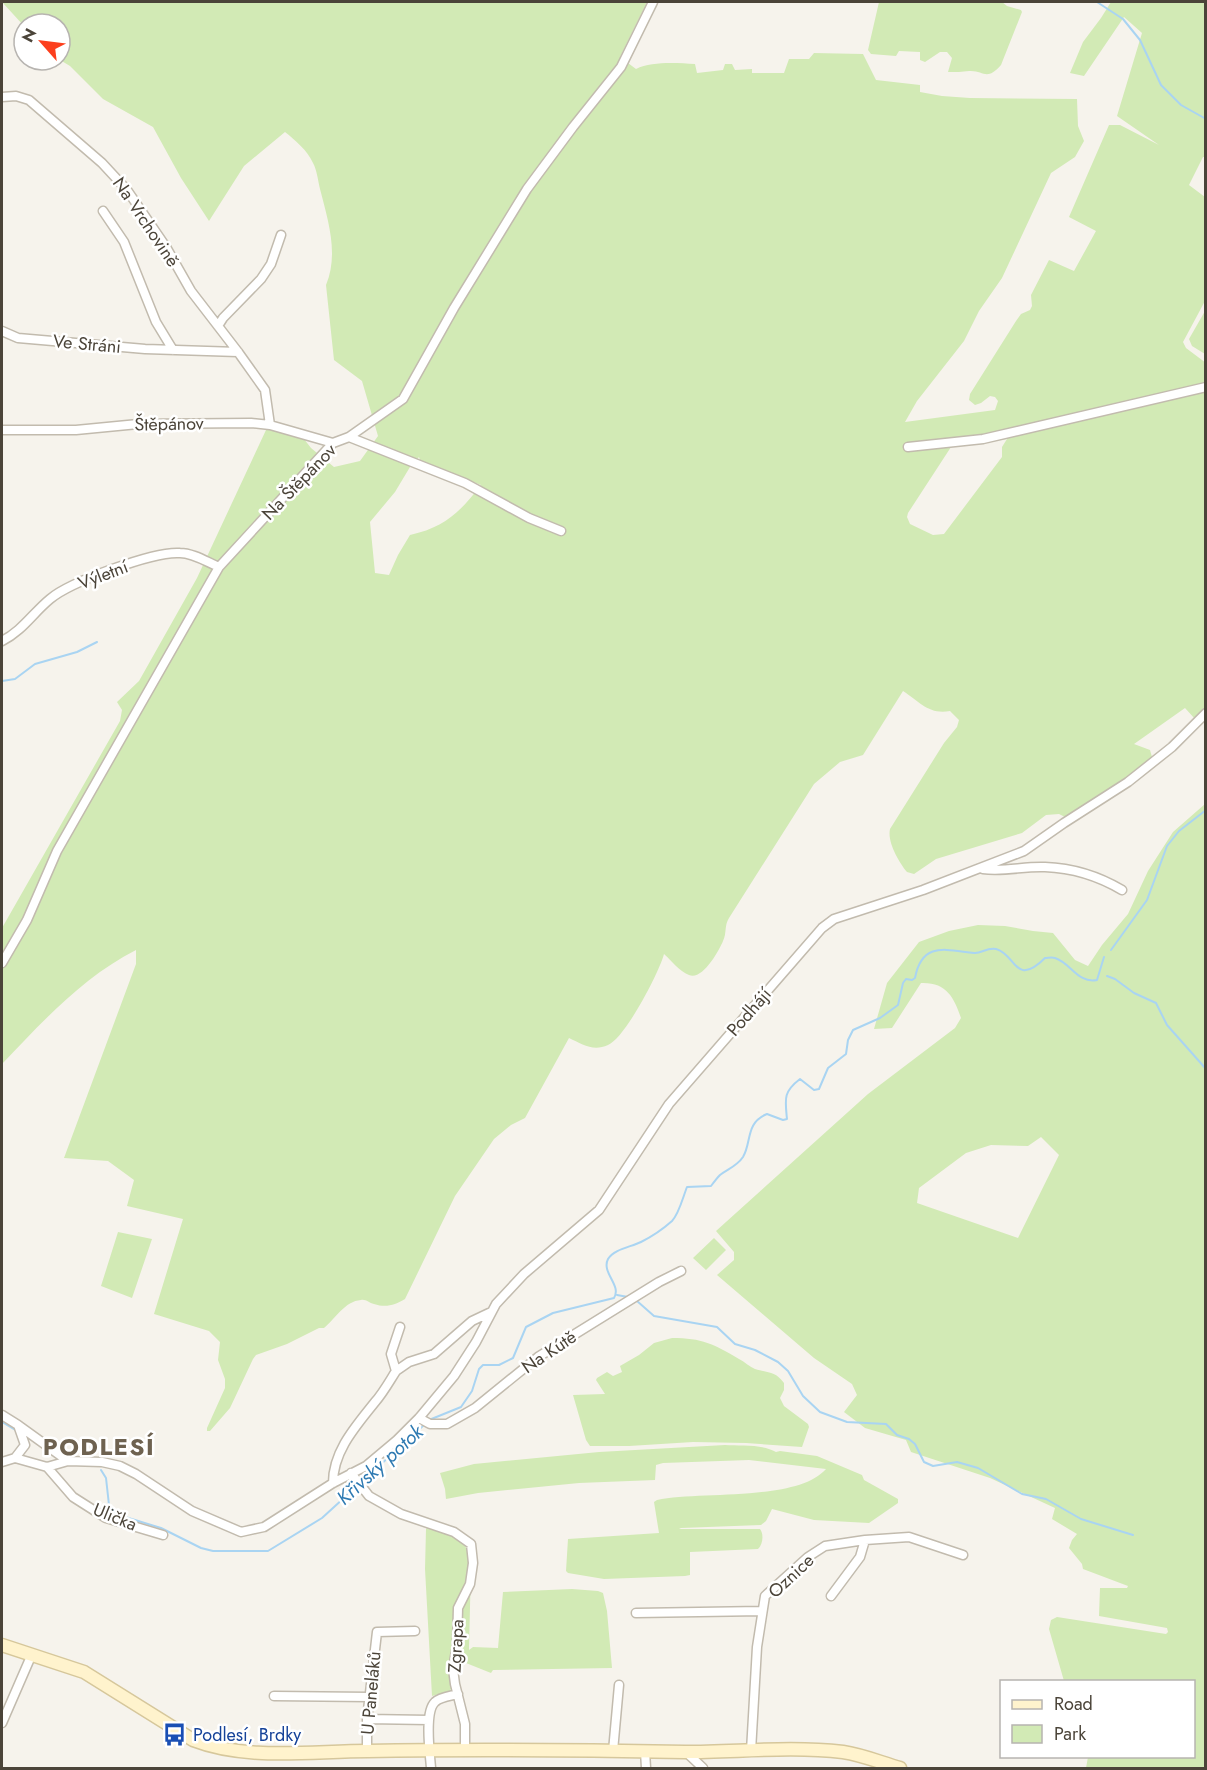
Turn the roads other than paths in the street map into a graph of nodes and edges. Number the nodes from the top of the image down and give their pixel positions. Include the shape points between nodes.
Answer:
1 (653, 2) edge
2 (2, 97) edge
3 (103, 211) dead end
4 (281, 235) dead end
5 (218, 326) junction
6 (2, 331) edge
7 (173, 350) junction
8 (238, 352) junction
9 (1206, 387) edge
10 (270, 425) junction
11 (2, 430) edge
12 (349, 437) junction
13 (333, 443) junction
14 (908, 447) dead end
15 (561, 531) dead end
16 (219, 567) junction
17 (2, 640) edge
18 (1206, 713) edge
19 (983, 868) junction
20 (1122, 890) dead end
21 (2, 963) edge
22 (681, 1271) dead end
23 (492, 1311) junction
24 (400, 1327) dead end
25 (396, 1371) junction
26 (2, 1415) edge
27 (424, 1421) junction
28 (18, 1425) junction
29 (15, 1458) junction
30 (68, 1461) junction
31 (2, 1462) edge
32 (47, 1467) junction
33 (351, 1473) junction
34 (333, 1483) junction
35 (163, 1535) dead end
36 (865, 1539) junction
37 (963, 1555) dead end
38 (831, 1596) dead end
39 (762, 1611) junction
40 (636, 1613) dead end
41 (415, 1631) dead end
42 (2, 1645) edge
43 (32, 1654) junction
44 (619, 1685) dead end
45 (458, 1694) junction
46 (274, 1696) dead end
47 (370, 1697) junction
48 (367, 1719) junction
49 (429, 1720) junction
50 (2, 1723) edge
51 (465, 1749) junction
52 (430, 1750) junction
53 (367, 1751) junction
54 (613, 1751) junction
55 (645, 1751) junction
56 (751, 1751) junction
57 (686, 1752) junction
58 (431, 1768) edge
59 (646, 1768) edge
60 (703, 1768) edge
61 (900, 1768) edge

1 - 12 street, Na Štěpánov via 621,67 527,189 403,399
2 - 5 street, Na Vrchovině via 29,100 116,176
3 - 7 street via 124,242 156,321
4 - 5 street via 261,279
5 - 8 street, Na Vrchovině
6 - 7 street, Ve Stráni via 18,338
7 - 8 street, Ve Stráni
8 - 10 street, Na Vrchovině via 265,390
9 - 14 street via 983,439
10 - 11 street, Štěpánov via 138,424 76,430
10 - 13 street, Štěpánov
12 - 13 street, Na Štěpánov
12 - 15 street via 465,483
13 - 16 street, Na Štěpánov
16 - 17 street, Výletní via 182,553 151,556 52,597 13,635
16 - 21 street, Na Štěpánov via 57,851 27,920
18 - 19 street, Podhájí via 1128,782 1024,851
19 - 20 street via 1045,867 1095,877
19 - 23 street, Podhájí via 834,919 822,928 669,1104 599,1210 524,1274
22 - 27 street, Na Kútě via 538,1357 475,1408 447,1424
23 - 25 street via 472,1321 434,1354
23 - 27 street, Podhájí via 466,1360
24 - 25 street via 391,1354
25 - 34 street via 339,1453
26 - 28 street
27 - 33 street, Podhájí via 366,1466
28 - 29 street via 25,1445
28 - 30 street
29 - 31 street
29 - 32 street
30 - 32 street, Podhájí
30 - 34 street, Podhájí via 120,1466 192,1511 241,1532 264,1527
32 - 35 street, Ulička via 73,1497 106,1518
33 - 34 street, Podhájí
33 - 45 street, Zgrapa via 369,1496 401,1514 454,1532 471,1544 471,1584 458,1608 453,1669
36 - 37 street, Oznice via 909,1537
36 - 38 street via 860,1557
36 - 39 street, Oznice via 825,1546 816,1552 765,1596
39 - 40 street
39 - 56 street, Oznice
41 - 47 street, U Paneláků via 379,1631 375,1636
42 - 43 street
43 - 50 street
43 - 53 street via 84,1672 208,1746 282,1753
44 - 54 street
45 - 49 street via 437,1700
45 - 51 street, Zgrapa via 465,1724
46 - 47 street
47 - 48 street, U Paneláků
48 - 49 street
48 - 53 street, U Paneláků
49 - 52 street
51 - 52 street
51 - 54 street
52 - 53 street
52 - 58 street
54 - 55 street
55 - 57 street
55 - 59 street
56 - 57 street
56 - 61 street via 846,1753
57 - 60 street

